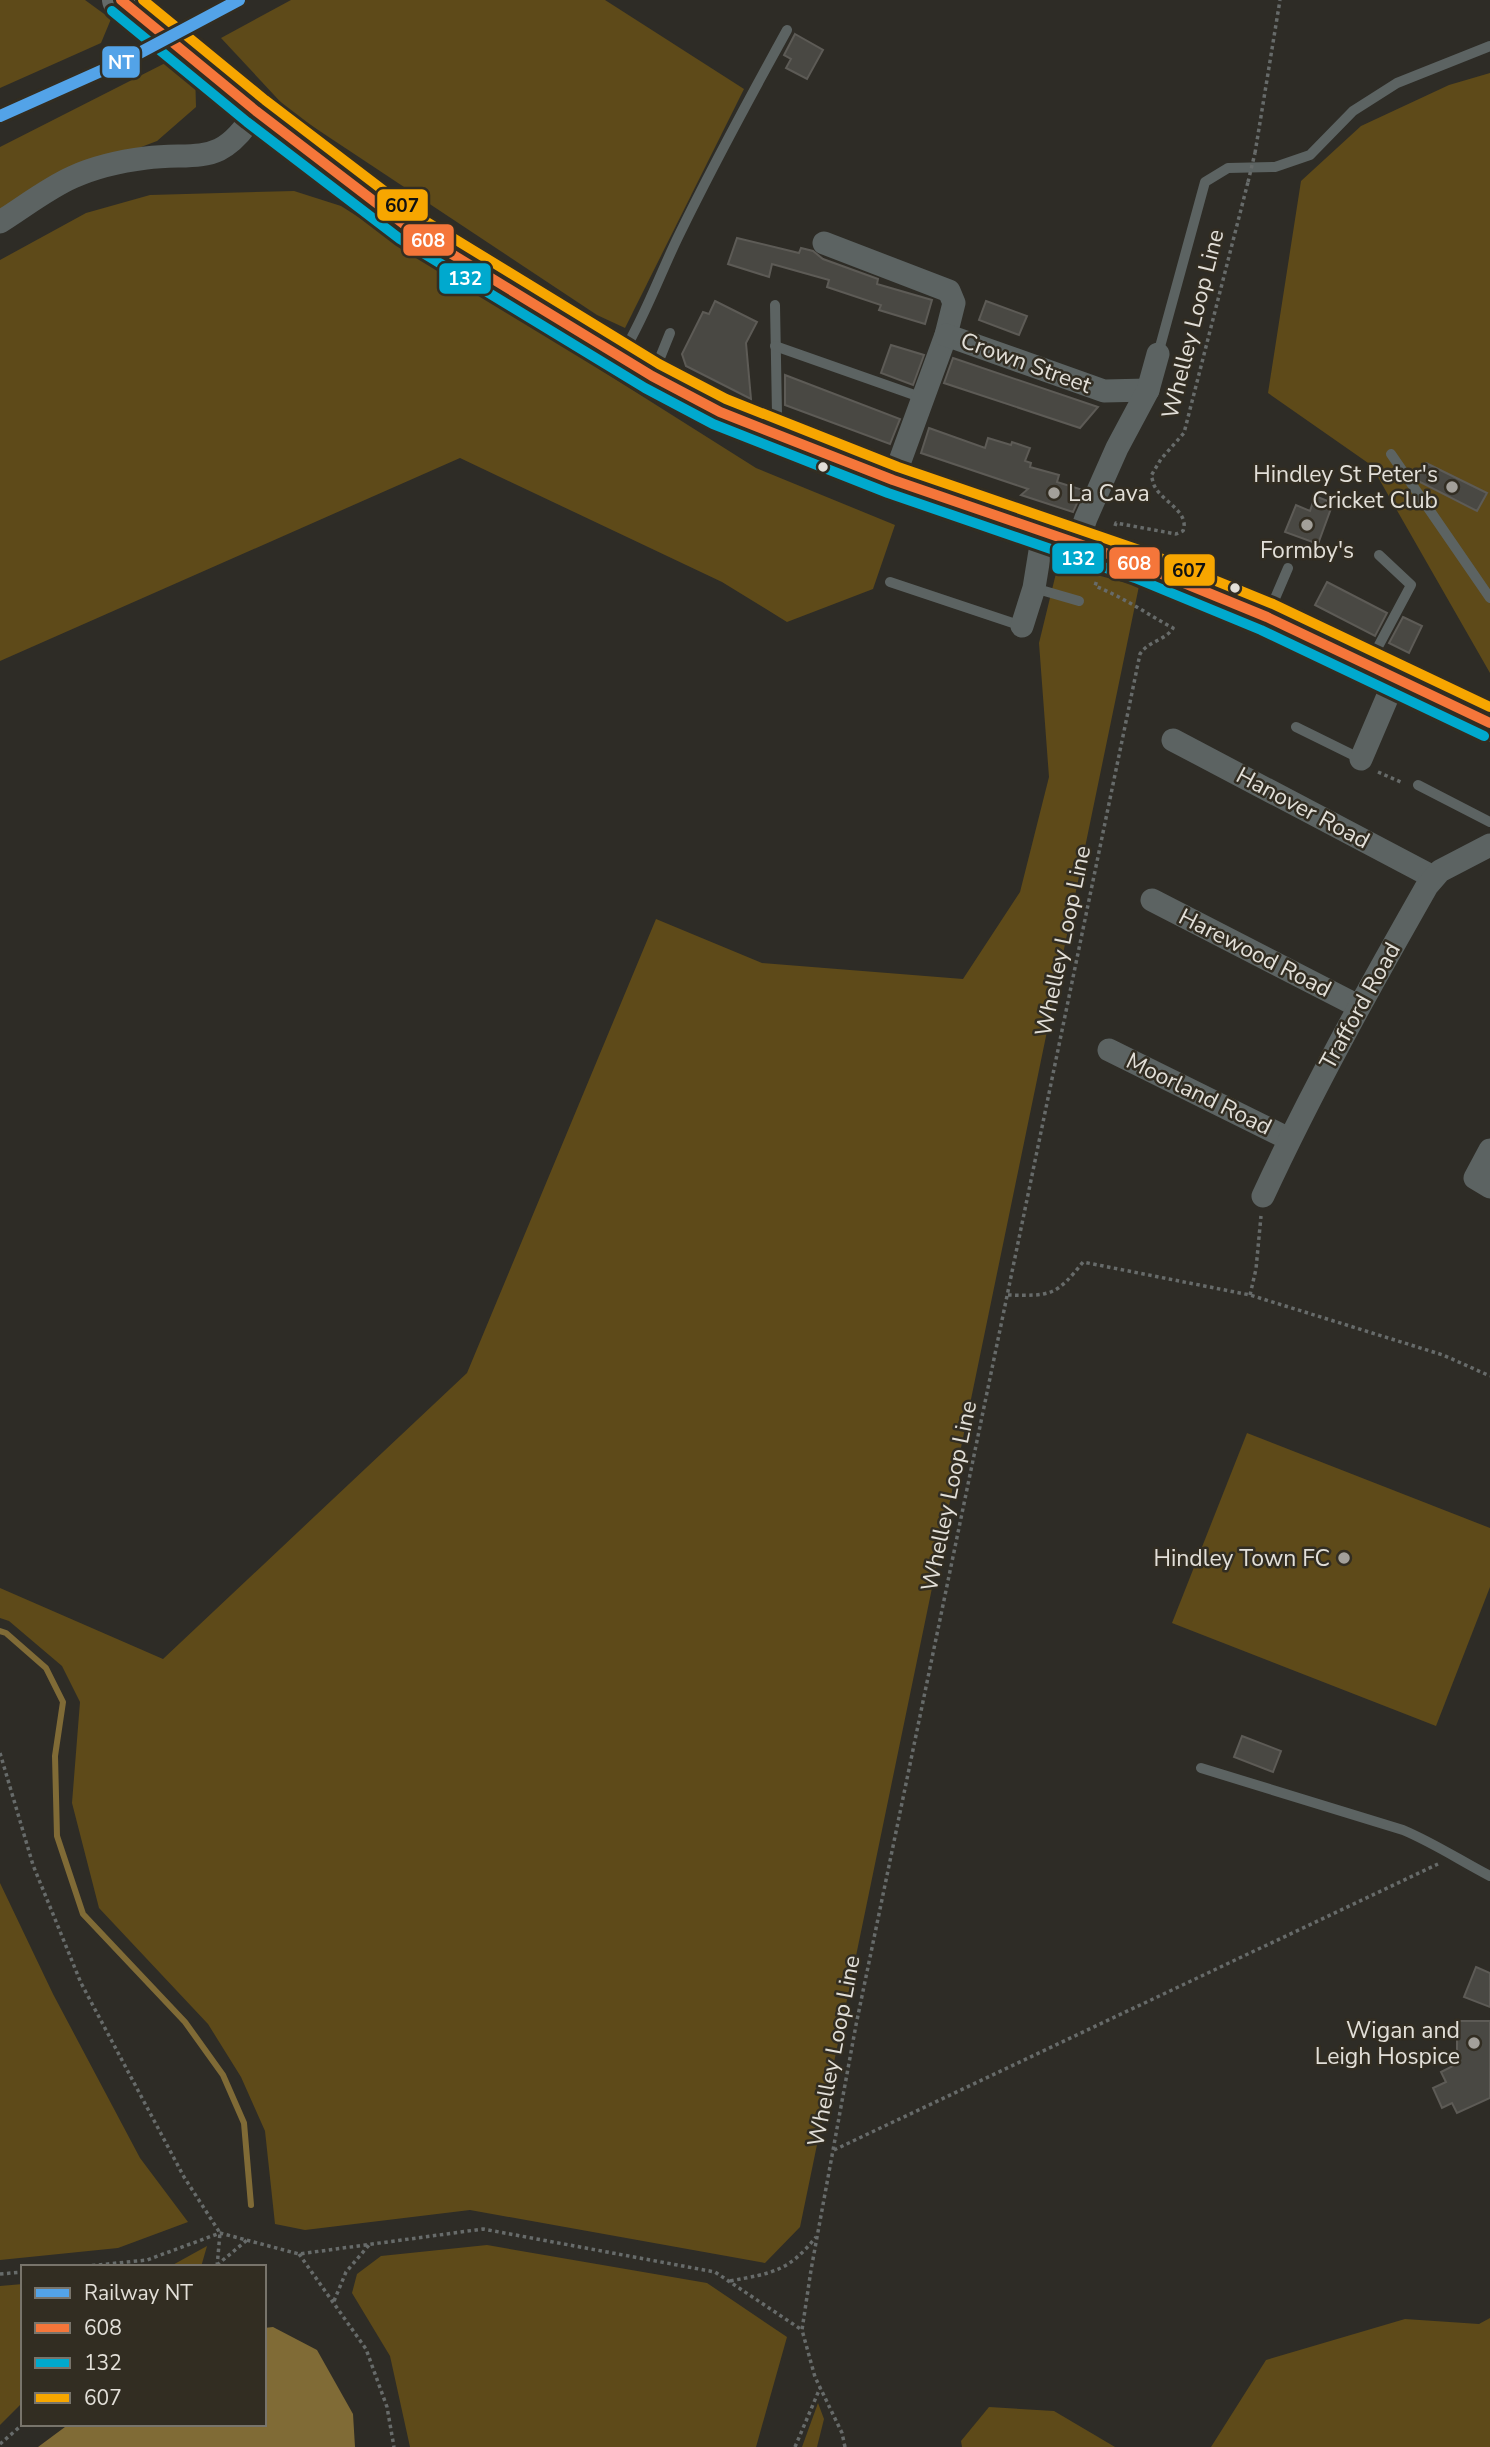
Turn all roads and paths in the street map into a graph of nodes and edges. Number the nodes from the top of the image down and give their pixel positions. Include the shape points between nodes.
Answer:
1 (121, 0) edge
2 (1280, 0) edge
3 (788, 30) dead end
4 (1490, 46) edge
5 (257, 111) junction
6 (0, 222) edge
7 (824, 243) dead end
8 (775, 306) dead end
9 (670, 333) dead end
10 (946, 335) junction
11 (775, 346) junction
12 (1158, 354) joint
13 (637, 366) junction
14 (1147, 390) junction
15 (923, 398) junction
16 (783, 438) junction
17 (1391, 454) dead end
18 (893, 480) junction
19 (1137, 527) dead end
20 (1075, 549) junction
21 (1379, 555) dead end
22 (1288, 568) dead end
23 (890, 582) dead end
24 (1034, 588) junction
25 (1490, 598) edge
26 (1079, 601) dead end
27 (1267, 617) junction
28 (1022, 626) joint
29 (1382, 671) junction
30 (1490, 723) edge
31 (1296, 727) dead end
32 (1174, 736) dead end
33 (1361, 759) junction
34 (1418, 785) joint
35 (1490, 822) edge
36 (1490, 845) edge
37 (1433, 877) junction
38 (1152, 901) dead end
39 (1358, 1006) junction
40 (1108, 1051) dead end
41 (1289, 1139) junction
42 (1490, 1150) edge
43 (1490, 1187) edge
44 (1263, 1196) joint
45 (1008, 1295) junction
46 (1250, 1295) junction
47 (1490, 1376) edge
48 (0, 1753) edge
49 (1201, 1768) dead end
50 (1452, 1857) junction
51 (1490, 1877) edge
52 (833, 2150) junction
53 (220, 2233) junction
54 (817, 2235) junction
55 (247, 2240) junction
56 (369, 2245) junction
57 (299, 2254) junction
58 (98, 2265) edge
59 (217, 2265) edge
60 (218, 2265) edge
61 (21, 2272) edge
62 (0, 2274) edge
63 (729, 2281) junction
64 (334, 2301) junction
65 (802, 2330) junction
66 (820, 2388) junction
67 (21, 2426) edge
68 (0, 2444) edge
69 (394, 2447) edge
70 (795, 2447) edge
71 (845, 2447) edge

1 - 5 highway
2 - 19 path, Whelley Loop Line, bridge via 1255,153 1184,433 1152,476 1156,489 1184,518 1185,526 1176,534
3 - 13 lane via 678,237 644,317
4 - 12 lane via 1397,83 1353,111 1310,155 1275,167 1228,167 1205,183
5 - 6 street via 239,135 218,150 116,163 73,177
5 - 13 highway via 409,228
7 - 10 street via 949,290 954,303
8 - 11 lane
9 - 13 lane
10 - 14 street, Crown Street via 1104,391
10 - 15 street
11 - 15 lane
11 - 16 lane via 777,414
12 - 14 street
13 - 16 highway via 720,412
14 - 20 street
15 - 18 street
16 - 18 highway
17 - 25 lane
18 - 20 highway
20 - 24 street via 1040,551
20 - 27 highway via 1140,565
20 - 45 path, Whelley Loop Line via 1096,586 1173,628 1168,637 1140,654
21 - 29 lane via 1411,585
22 - 27 lane
23 - 28 lane
24 - 26 lane
24 - 28 street
27 - 29 highway
29 - 30 highway
29 - 33 street
31 - 33 lane
32 - 37 street, Hanover Road
33 - 34 path via 1412,787
34 - 35 lane
36 - 37 street
37 - 39 street, Trafford Road
38 - 39 street, Harewood Road
39 - 41 street, Trafford Road
40 - 41 street, Moorland Road
41 - 44 street, Trafford Road
42 - 43 street via 1475,1178
44 - 46 path
45 - 46 path via 1045,1296 1065,1285 1083,1262
45 - 52 path, Whelley Loop Line
46 - 47 path via 1443,1355
48 - 53 path via 33,1865 82,1983 184,2177
49 - 50 lane via 1403,1830
50 - 51 lane
50 - 52 path
52 - 54 path, Whelley Loop Line
53 - 55 path
53 - 58 path via 147,2260
53 - 59 path
54 - 63 path via 801,2256 777,2272
54 - 65 path, Whelley Loop Line
55 - 57 path
55 - 60 path
56 - 57 path
56 - 63 path via 484,2229 715,2272
56 - 64 path via 346,2272
57 - 64 path
61 - 62 path
63 - 65 path
64 - 69 path via 366,2349 387,2407
65 - 66 path, Whelley Loop Line
66 - 70 path
66 - 71 path, Whelley Loop Line
67 - 68 path

